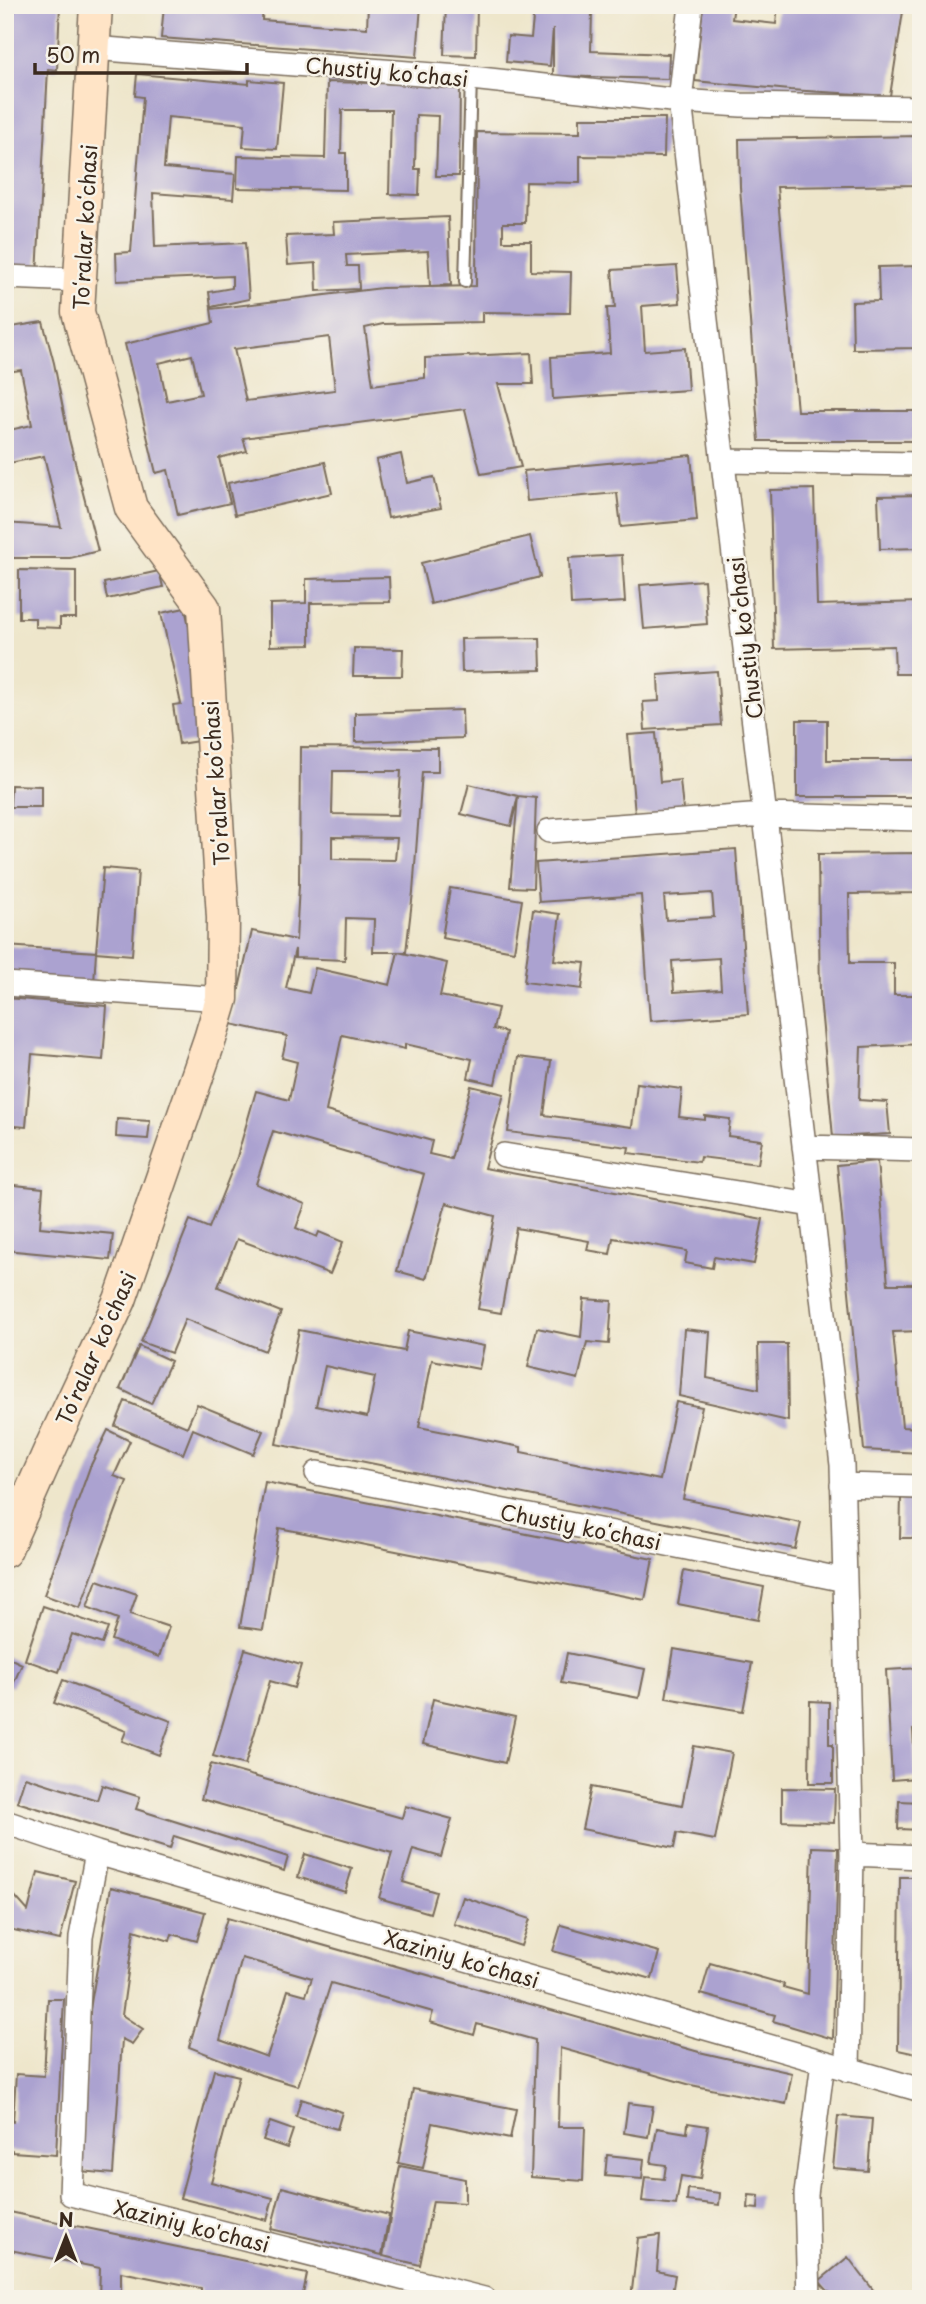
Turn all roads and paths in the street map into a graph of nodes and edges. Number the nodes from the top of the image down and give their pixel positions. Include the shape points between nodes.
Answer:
1 (96, 5) edge
2 (691, 5) edge
3 (93, 48) junction
4 (471, 78) junction
5 (680, 101) junction
6 (921, 108) edge
7 (5, 277) edge
8 (79, 280) junction
9 (465, 282) dead end
10 (723, 461) junction
11 (921, 464) edge
12 (764, 816) junction
13 (921, 819) edge
14 (549, 831) dead end
15 (5, 984) edge
16 (222, 999) junction
17 (804, 1147) junction
18 (921, 1150) edge
19 (504, 1155) dead end
20 (811, 1205) junction
21 (317, 1473) dead end
22 (842, 1485) junction
23 (921, 1487) edge
24 (5, 1551) edge
25 (845, 1580) junction
26 (5, 1822) edge
27 (97, 1853) junction
28 (852, 1854) junction
29 (921, 1857) edge
30 (822, 2062) junction
31 (848, 2070) junction
32 (921, 2090) edge
33 (484, 2299) edge
34 (809, 2299) edge

1 - 3 street, Toʻralar koʻchasi
2 - 5 street, Chustiy koʻchasi
3 - 4 street, Chustiy koʻchasi
3 - 8 street, Toʻralar koʻchasi
4 - 5 street, Chustiy koʻchasi
4 - 9 lane
5 - 6 street, Chustiy koʻchasi
5 - 10 street, Chustiy koʻchasi
7 - 8 street
8 - 16 street, Toʻralar koʻchasi via 78,312 131,509 204,608 223,918
10 - 11 street
10 - 12 street, Chustiy koʻchasi
12 - 13 street
12 - 14 street
12 - 17 street, Chustiy koʻchasi
15 - 16 street
16 - 24 street, Toʻralar koʻchasi via 120,1300
17 - 18 street
17 - 20 street, Chustiy koʻchasi
19 - 20 street
20 - 22 street, Chustiy koʻchasi
21 - 25 street, Chustiy koʻchasi
22 - 23 street
22 - 25 street, Chustiy koʻchasi
25 - 28 street, Chustiy koʻchasi
26 - 27 street, Xaziniy koʻchasi
27 - 30 street, Xaziniy koʻchasi
27 - 33 street, Xaziniy ko'chasi via 81,1937 71,2194
28 - 29 street
28 - 31 street, Chustiy koʻchasi
30 - 31 street, Xaziniy koʻchasi
30 - 34 street via 806,2193
31 - 32 street, Xaziniy koʻchasi

